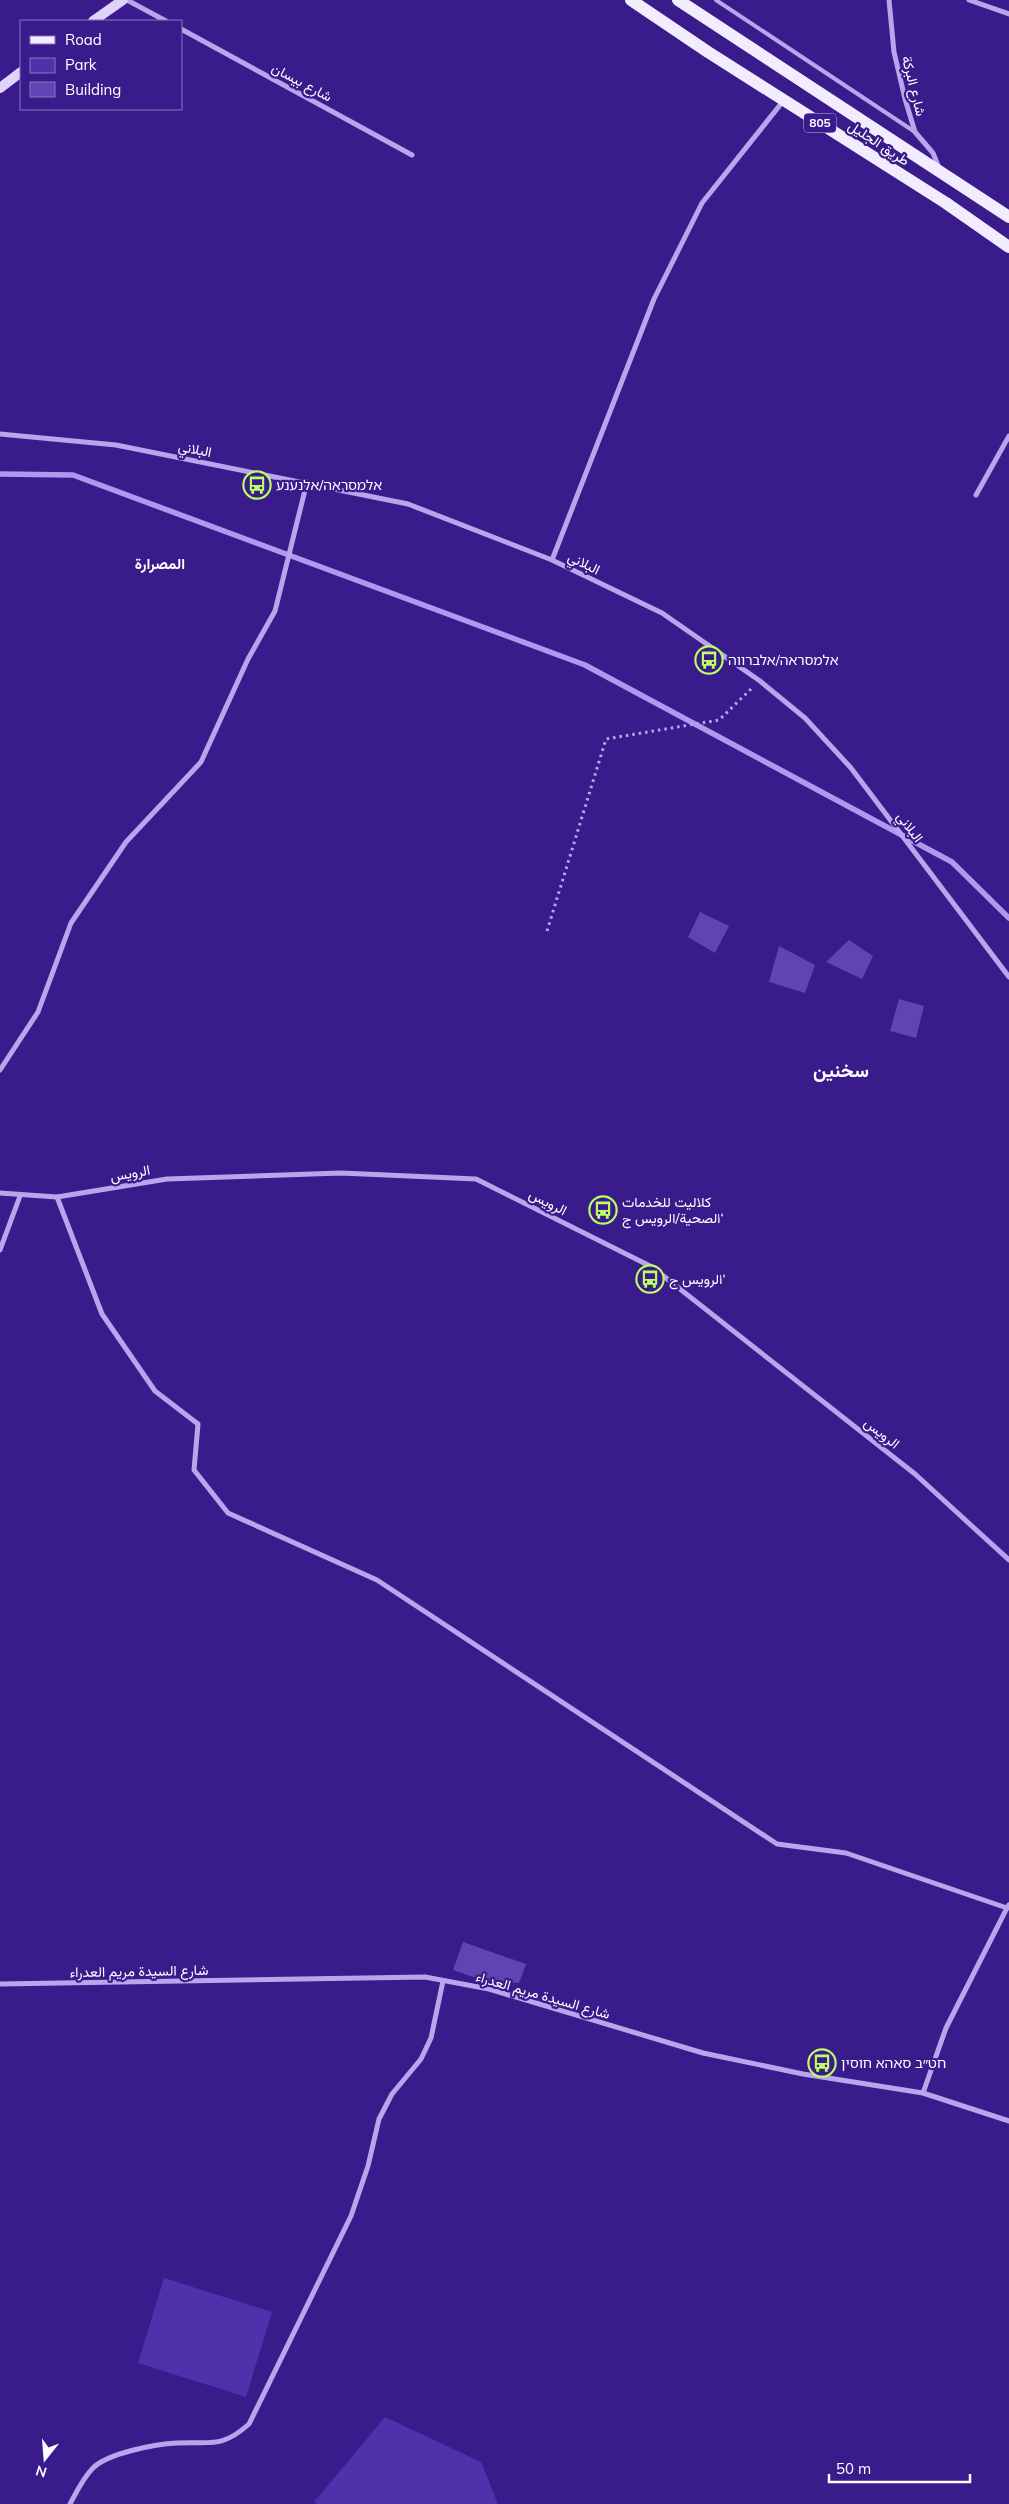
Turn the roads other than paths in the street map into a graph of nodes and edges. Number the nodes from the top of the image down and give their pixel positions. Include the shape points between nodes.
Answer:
1 (123, 0) edge
2 (127, 0) edge
3 (631, 0) edge
4 (678, 0) edge
5 (716, 0) edge
6 (889, 0) edge
7 (969, 0) edge
8 (1009, 14) edge
9 (94, 20) edge
10 (164, 20) edge
11 (182, 30) edge
12 (20, 73) edge
13 (0, 88) edge
14 (784, 100) junction
15 (915, 132) junction
16 (412, 155) dead end
17 (940, 170) junction
18 (1009, 217) edge
19 (1009, 247) edge
20 (0, 434) edge
21 (1009, 436) edge
22 (307, 482) junction
23 (976, 495) dead end
24 (552, 560) junction
25 (1009, 977) edge
26 (0, 1070) edge
27 (0, 1193) edge
28 (20, 1196) junction
29 (57, 1197) junction
30 (0, 1250) edge
31 (1009, 1560) edge
32 (1008, 1907) edge
33 (443, 1981) junction
34 (0, 1984) edge
35 (923, 2093) junction
36 (1009, 2121) edge
37 (70, 2504) edge

1 - 9 street
2 - 10 street
3 - 14 main road, طريق الجليل / 805
4 - 17 main road, طريق الجليل / 805
5 - 15 lane
6 - 15 street, شارع البركة via 894,52
7 - 8 street
11 - 16 street, شارع بيسان
12 - 13 street
14 - 19 main road, طريق الجليل / 805
14 - 24 street via 702,203 654,299
15 - 17 street, شارع البركة via 932,153
17 - 18 main road, طريق الجليل / 805
20 - 22 street, البلاني via 116,445
21 - 23 street
22 - 24 street, البلاني via 408,504
22 - 26 street via 275,611 248,659 201,762 126,842 71,923 38,1012
24 - 25 street, البلاني via 662,613 760,681 805,718 852,768
27 - 28 street, الرويس
28 - 29 street, الرويس
28 - 30 street
29 - 31 street, الرويس via 167,1179 341,1173 476,1179 652,1267 915,1474
29 - 32 street via 102,1314 155,1391 198,1424 194,1470 228,1513 377,1580 777,1844 846,1853
32 - 35 street via 946,2028
33 - 34 street, شارع السيدة مريم العدراء via 424,1977 361,1977
33 - 35 street, شارع السيدة مريم العدراء via 489,1989 703,2053 803,2074
33 - 37 street via 431,2038 421,2059 392,2094 379,2119 352,2216 249,2424 233,2438 212,2443 175,2443 118,2454 95,2467 83,2480
35 - 36 street, شارع السيدة مريم العدراء

